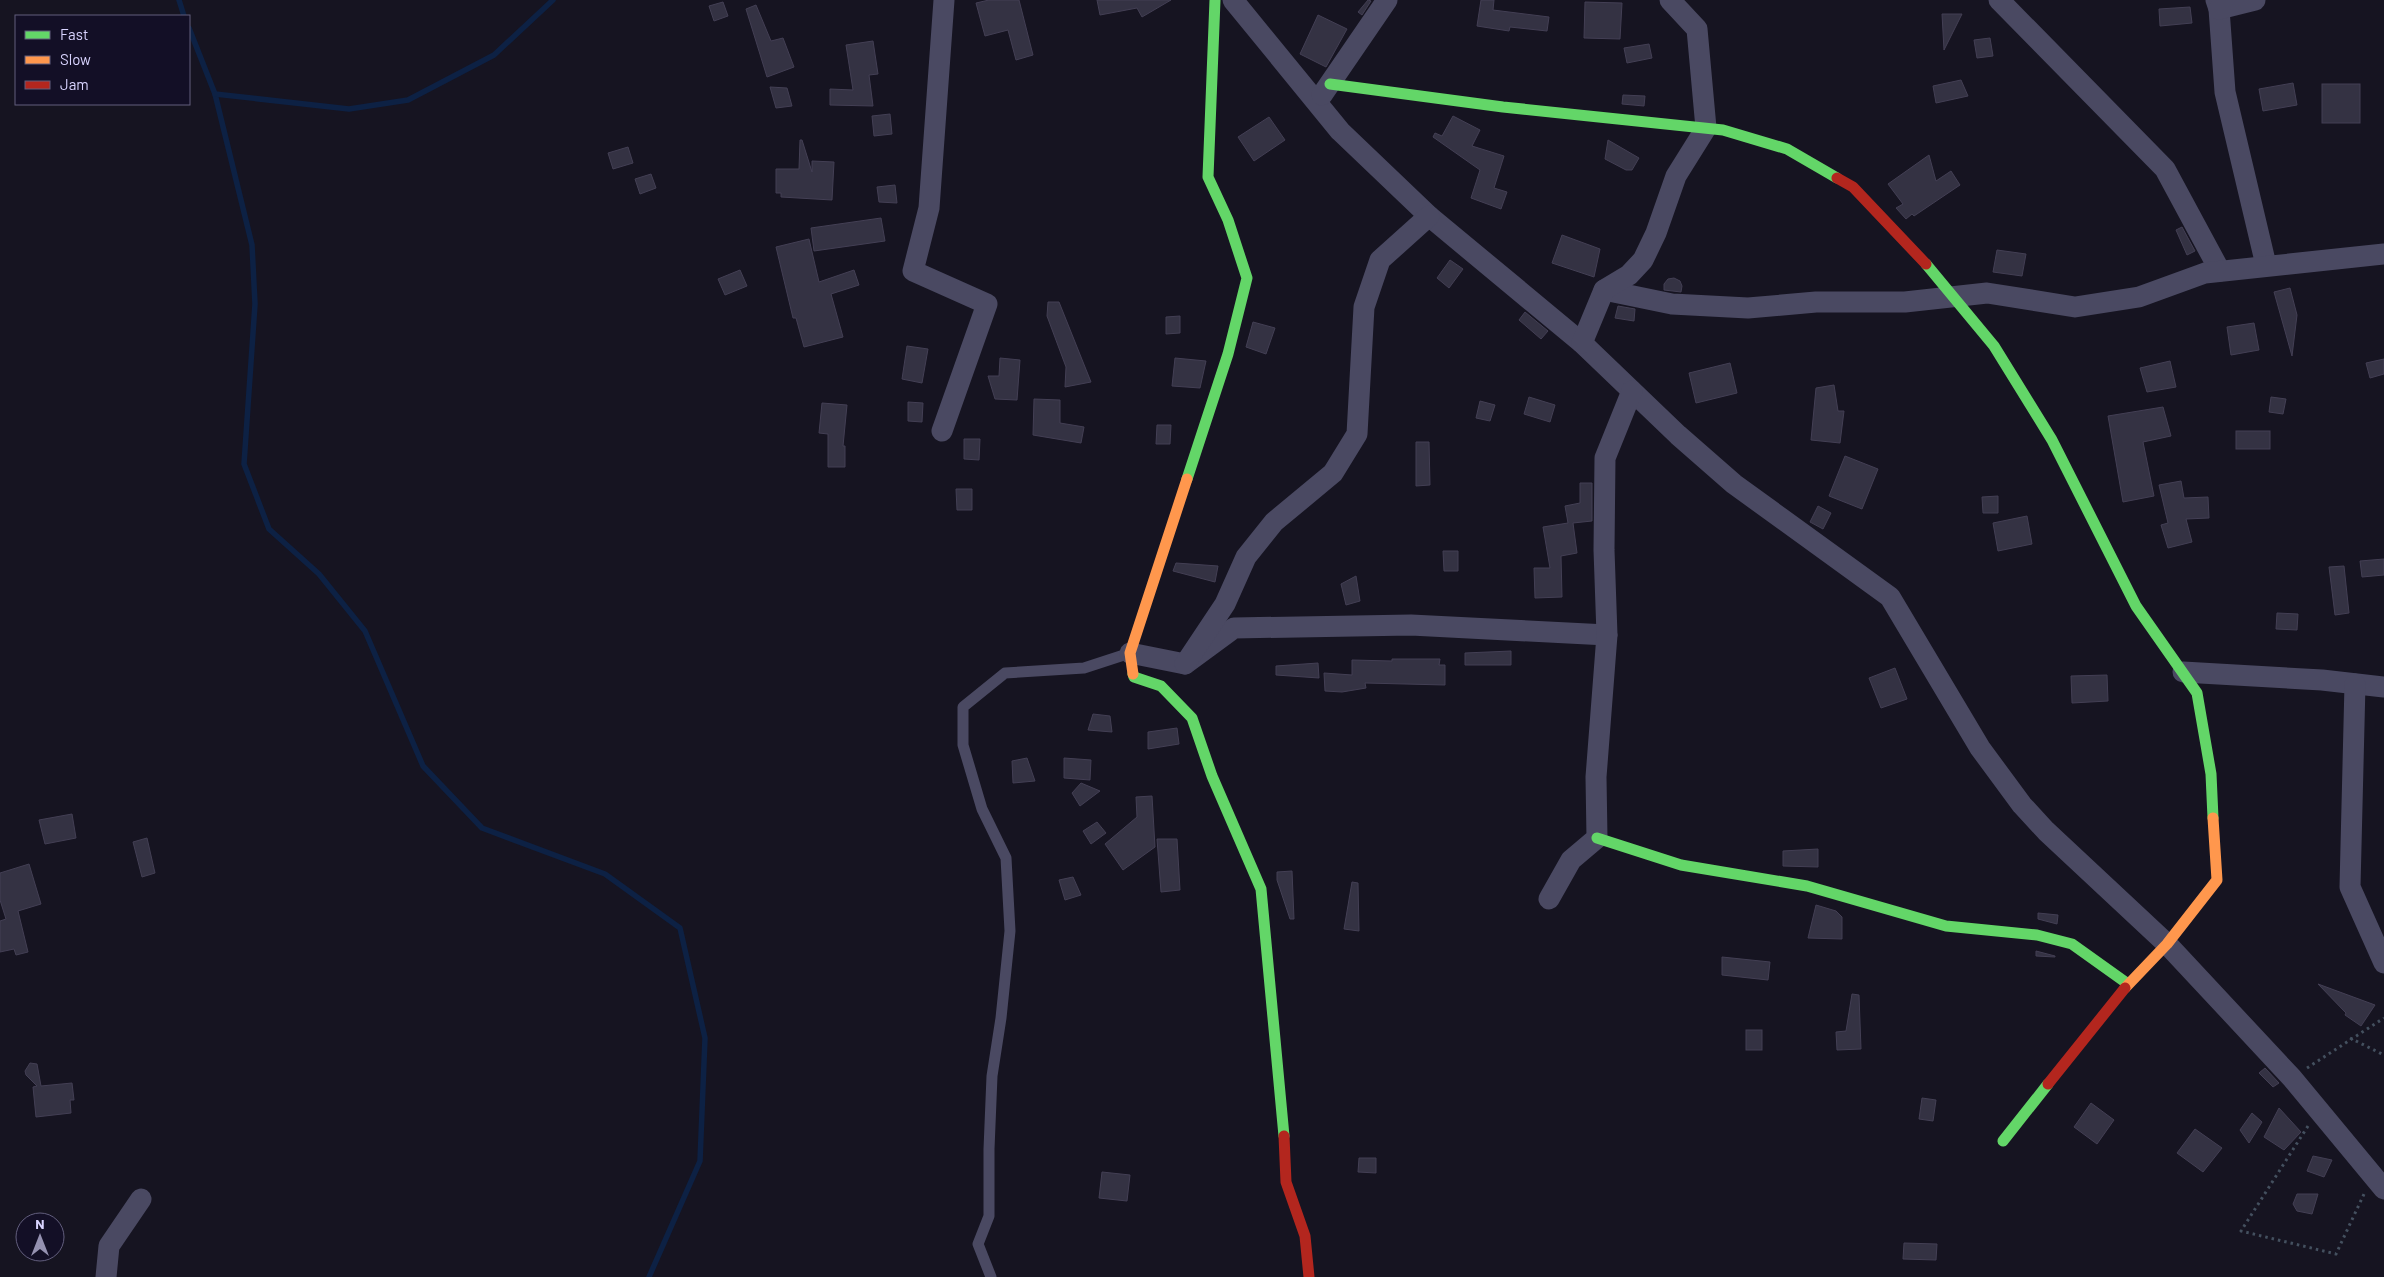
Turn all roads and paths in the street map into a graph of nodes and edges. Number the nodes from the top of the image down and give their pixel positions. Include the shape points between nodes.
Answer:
1 (944, 0) edge
2 (1215, 0) edge
3 (1233, 0) edge
4 (1387, 0) edge
5 (1670, 0) edge
6 (1999, 0) edge
7 (2255, 0) edge
8 (2218, 5) edge
9 (1330, 84) junction
10 (1317, 103) junction
11 (1706, 128) junction
12 (1429, 216) junction
13 (2384, 254) edge
14 (2266, 265) junction
15 (2220, 271) junction
16 (1604, 290) junction
17 (1953, 296) junction
18 (1582, 343) junction
19 (1632, 391) junction
20 (942, 430) dead end
21 (1607, 635) junction
22 (1130, 652) junction
23 (1185, 664) junction
24 (2183, 672) junction
25 (2355, 684) junction
26 (2384, 687) edge
27 (1597, 838) junction
28 (1549, 899) dead end
29 (2167, 944) junction
30 (2384, 963) edge
31 (2128, 984) junction
32 (2384, 1018) edge
33 (2350, 1038) junction
34 (2384, 1055) edge
35 (2292, 1078) junction
36 (2319, 1109) junction
37 (2003, 1141) dead end
38 (2378, 1183) edge
39 (141, 1199) dead end
40 (106, 1277) edge
41 (991, 1277) edge
42 (1309, 1277) edge

1 - 20 street via 929,208 913,272 987,304
2 - 22 street via 1208,177 1228,220 1247,278 1228,354
3 - 10 street
4 - 9 street
5 - 11 street via 1697,29
6 - 15 street via 2166,169
7 - 8 street
8 - 14 street via 2225,92
9 - 10 street
9 - 11 street via 1503,107
10 - 12 street via 1340,131
11 - 16 street via 1676,176 1643,260 1629,275
11 - 17 street via 1787,149 1853,186 1913,248
12 - 18 street
12 - 23 street via 1380,260 1364,307 1357,434 1334,473 1274,522 1246,557 1225,604
13 - 14 street
14 - 15 street
15 - 17 street via 2205,273 2139,297 2075,307 1987,293
16 - 17 street via 1672,304 1748,308 1816,302 1905,302
16 - 18 street
17 - 24 street via 1994,346 2042,425 2136,606
18 - 19 street
19 - 21 street via 1605,458
19 - 29 street via 1734,484 1890,597 1980,748 2022,805
21 - 23 street via 1412,625 1234,628
21 - 27 street via 1596,777
22 - 23 street
22 - 41 lane via 1084,668 1005,673 963,707 963,745 982,810 1006,858 1010,931 992,1076 989,1216 978,1244
22 - 42 street via 1134,677 1161,686 1192,718 1212,776 1261,889 1286,1182 1305,1236
24 - 25 street
24 - 29 street via 2197,693 2210,774 2217,880
25 - 26 street
25 - 30 street via 2350,887
27 - 28 street via 1571,860
27 - 31 street via 1681,865 1807,886 1946,926 2037,935 2072,944
29 - 31 street
29 - 35 street
31 - 37 street
32 - 33 path
33 - 34 path
33 - 35 path
35 - 36 street
36 - 38 street
36 - 38 path via 2241,1231 2336,1254
39 - 40 street via 108,1246

